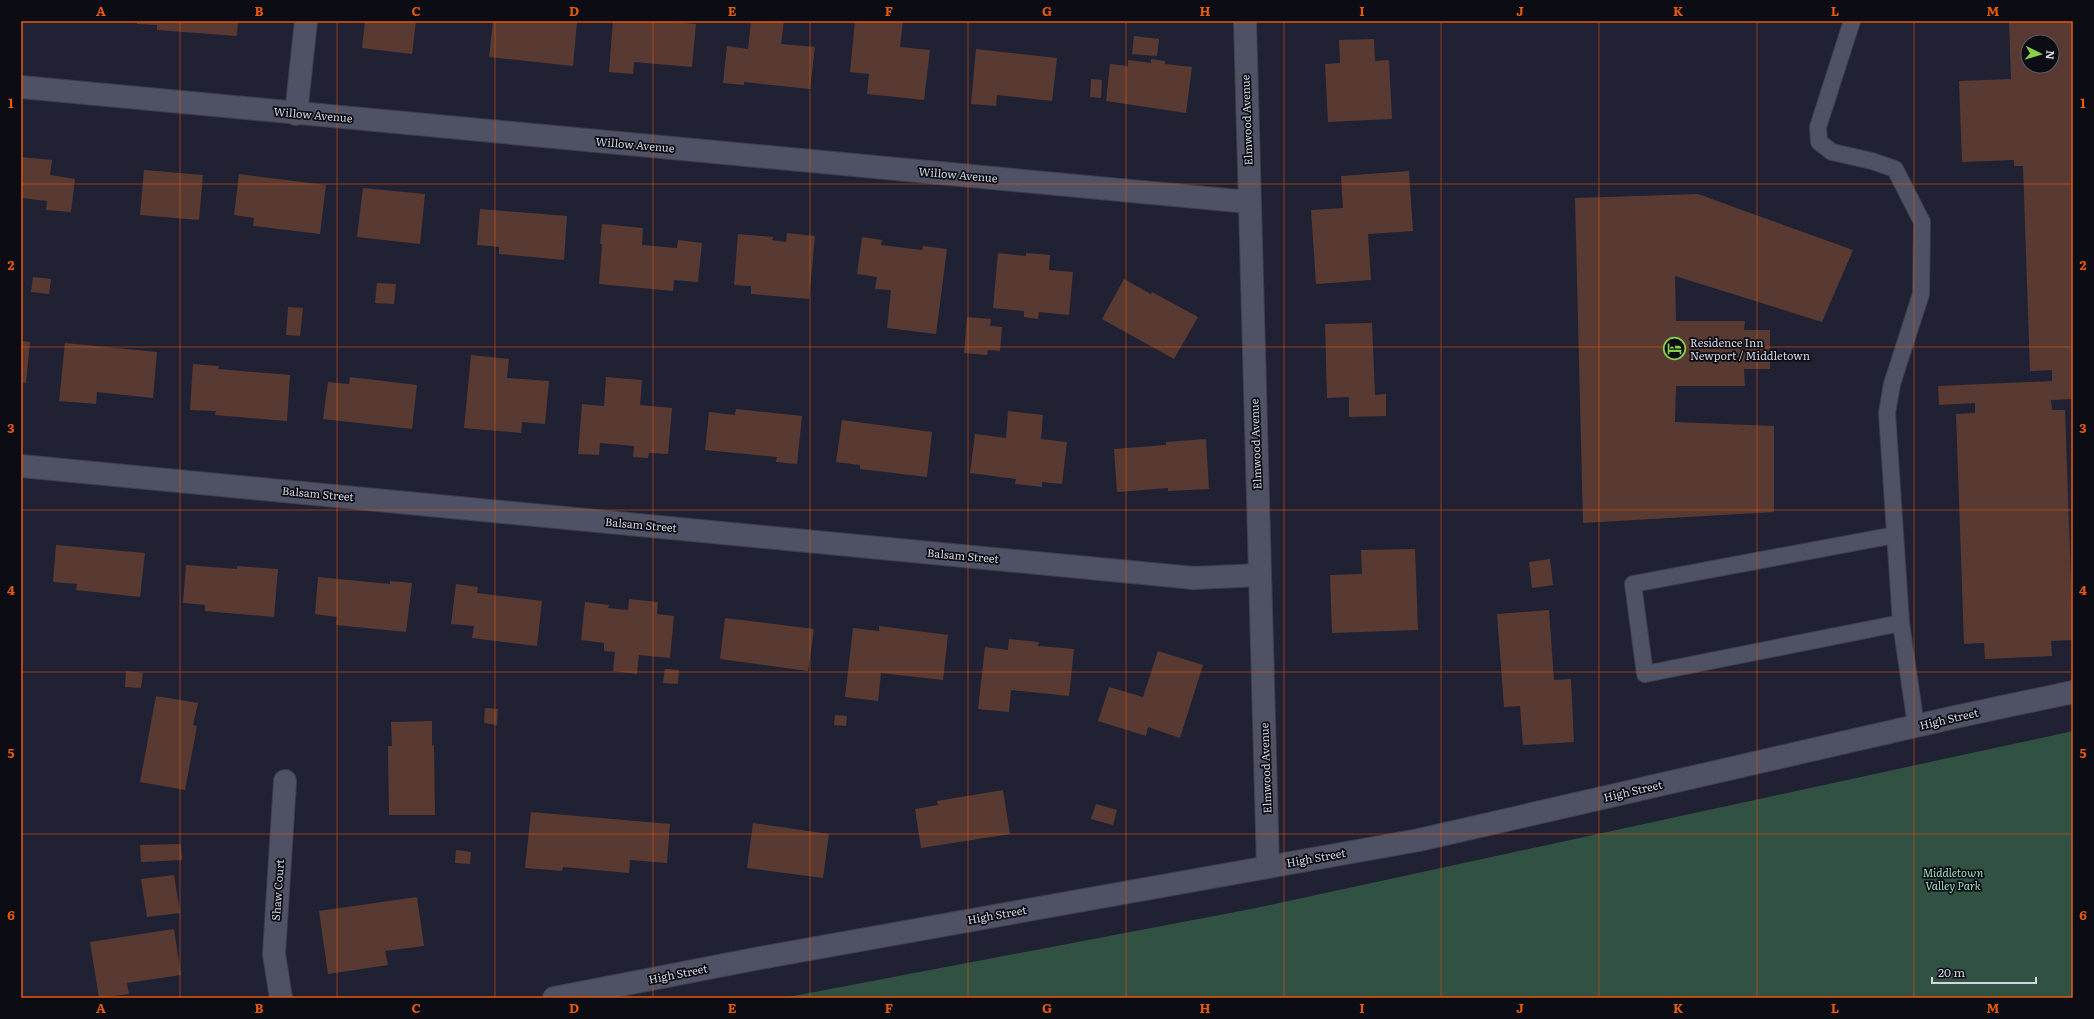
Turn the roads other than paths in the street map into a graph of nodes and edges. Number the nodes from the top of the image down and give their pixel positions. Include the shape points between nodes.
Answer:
1 (306, 21) edge
2 (1245, 21) edge
3 (1852, 21) edge
4 (21, 87) edge
5 (296, 114) junction
6 (1249, 202) junction
7 (21, 466) edge
8 (1895, 535) junction
9 (1260, 575) junction
10 (1902, 622) junction
11 (2073, 692) edge
12 (1916, 726) junction
13 (285, 781) dead end
14 (1268, 867) junction
15 (281, 998) edge
16 (554, 998) edge

1 - 5 street
2 - 6 street, Elmwood Avenue
3 - 8 lane via 1818,127 1819,142 1832,152 1895,169 1922,222 1921,294 1892,384 1887,413
4 - 5 street, Willow Avenue
5 - 6 street, Willow Avenue
6 - 9 street, Elmwood Avenue
7 - 9 street, Balsam Street via 1186,577
8 - 10 lane
8 - 10 lane via 1634,584 1645,674
9 - 14 street, Elmwood Avenue
10 - 12 lane
11 - 12 street, High Street
12 - 14 street, High Street via 1419,840
13 - 15 street, Shaw Court via 274,954
14 - 16 street, High Street via 760,958

